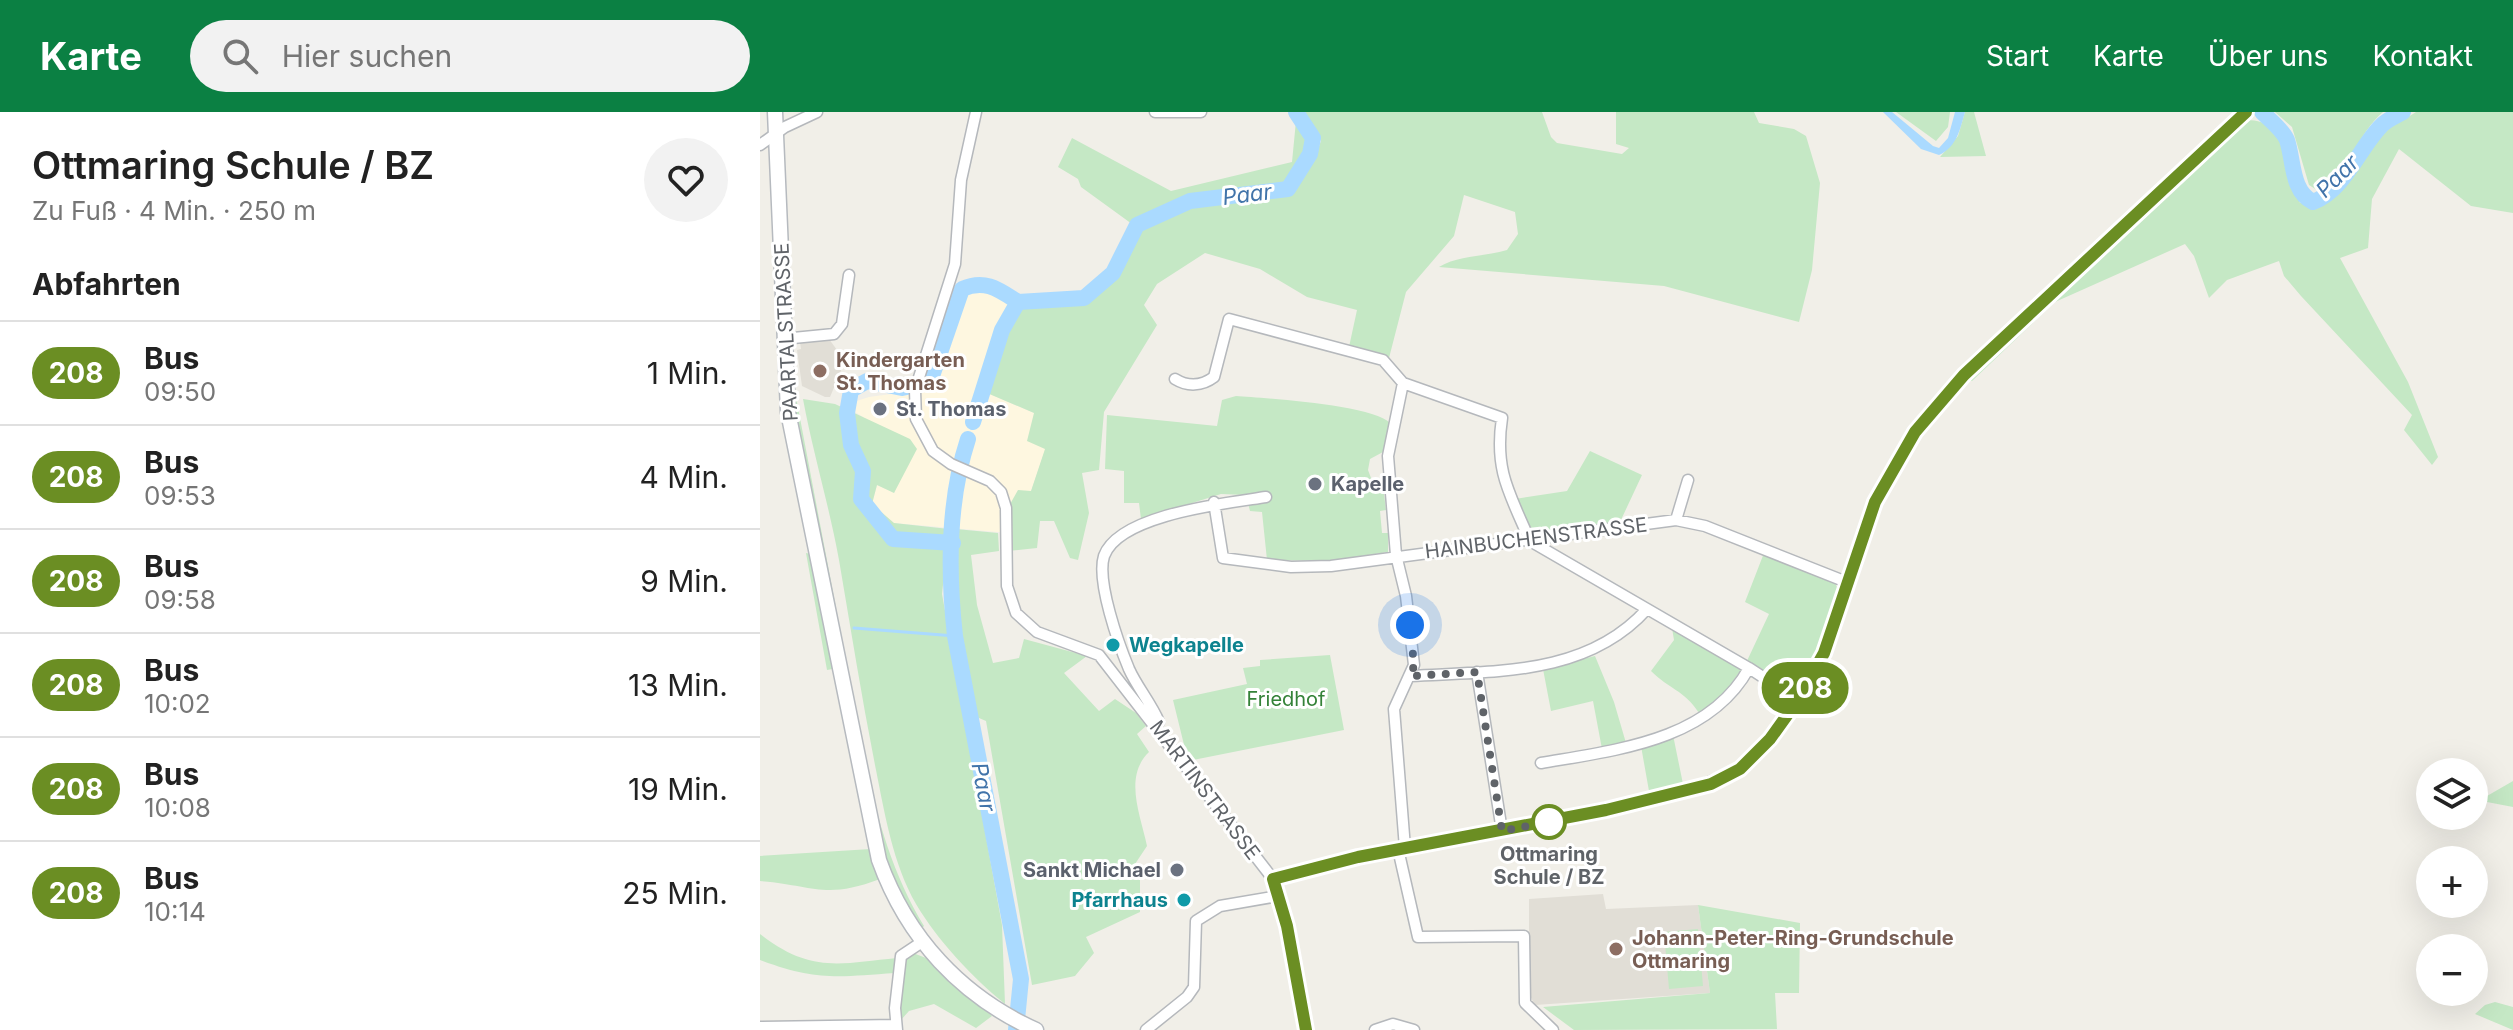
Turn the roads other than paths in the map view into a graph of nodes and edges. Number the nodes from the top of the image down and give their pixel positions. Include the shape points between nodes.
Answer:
1 (775, 112) edge
2 (817, 112) edge
3 (976, 112) edge
4 (1155, 112) edge
5 (1201, 112) edge
6 (2245, 113) edge
7 (778, 132) junction
8 (760, 143) edge
9 (849, 275) dead end
10 (783, 339) junction
11 (1175, 379) dead end
12 (1403, 383) junction
13 (1688, 480) dead end
14 (1266, 497) dead end
15 (1214, 502) junction
16 (1676, 520) junction
17 (1530, 541) junction
18 (1396, 555) junction
19 (1849, 583) junction
20 (1647, 609) junction
21 (1749, 668) junction
22 (1477, 672) junction
23 (1411, 676) junction
24 (1798, 700) junction
25 (1168, 742) junction
26 (1541, 763) dead end
27 (1502, 831) junction
28 (1402, 849) junction
29 (1273, 879) junction
30 (1278, 896) junction
31 (922, 942) junction
32 (760, 1027) edge
33 (897, 1028) edge
34 (1036, 1030) edge
35 (1146, 1030) edge
36 (1306, 1030) edge
37 (1375, 1030) edge
38 (1414, 1030) edge
39 (1553, 1030) edge

1 - 7 main road, PAARTALSTRASSE
2 - 7 street
3 - 25 street, MARTINSTRASSE via 961,180 955,264 915,390 916,419 925,441 951,464 990,481 1001,492 1007,586 1016,613 1037,632 1099,655
4 - 5 street
6 - 19 street via 1964,375 1915,432 1875,502
7 - 8 street
7 - 10 main road, PAARTALSTRASSE
9 - 10 street via 842,324 834,334
10 - 31 main road, PAARTALSTRASSE via 788,412 879,860
11 - 12 street via 1185,385 1214,377 1229,319 1383,360
12 - 17 street via 1502,418 1498,460
12 - 18 street via 1388,456
13 - 16 street, HAINBUCHENSTRASSE
14 - 15 street
15 - 18 street, HAINBUCHENSTRASSE via 1223,558 1291,567
15 - 25 street via 1130,531 1107,549 1103,559 1104,585 1129,670
16 - 17 street, HAINBUCHENSTRASSE
16 - 19 street, HAINBUCHENSTRASSE via 1705,526
17 - 18 street, HAINBUCHENSTRASSE
17 - 20 street
18 - 23 street via 1413,648
19 - 24 street via 1824,653
20 - 21 street
20 - 22 street via 1608,644 1581,657
21 - 24 street
21 - 26 street via 1720,706 1694,722 1632,747
22 - 23 street
22 - 27 street
23 - 28 street via 1394,709
24 - 27 street via 1755,757 1729,776 1685,792
25 - 29 street, MARTINSTRASSE
27 - 28 street
28 - 29 street
28 - 39 street via 1418,937 1524,936 1525,1003
29 - 30 street, MARTINSTRASSE
30 - 35 street via 1220,906 1196,921 1194,987
30 - 36 street, MARTINSTRASSE
31 - 33 street via 901,956
31 - 34 main road, PAARTALSTRASSE via 946,970 1005,1016
32 - 33 street
37 - 38 street via 1393,1024

